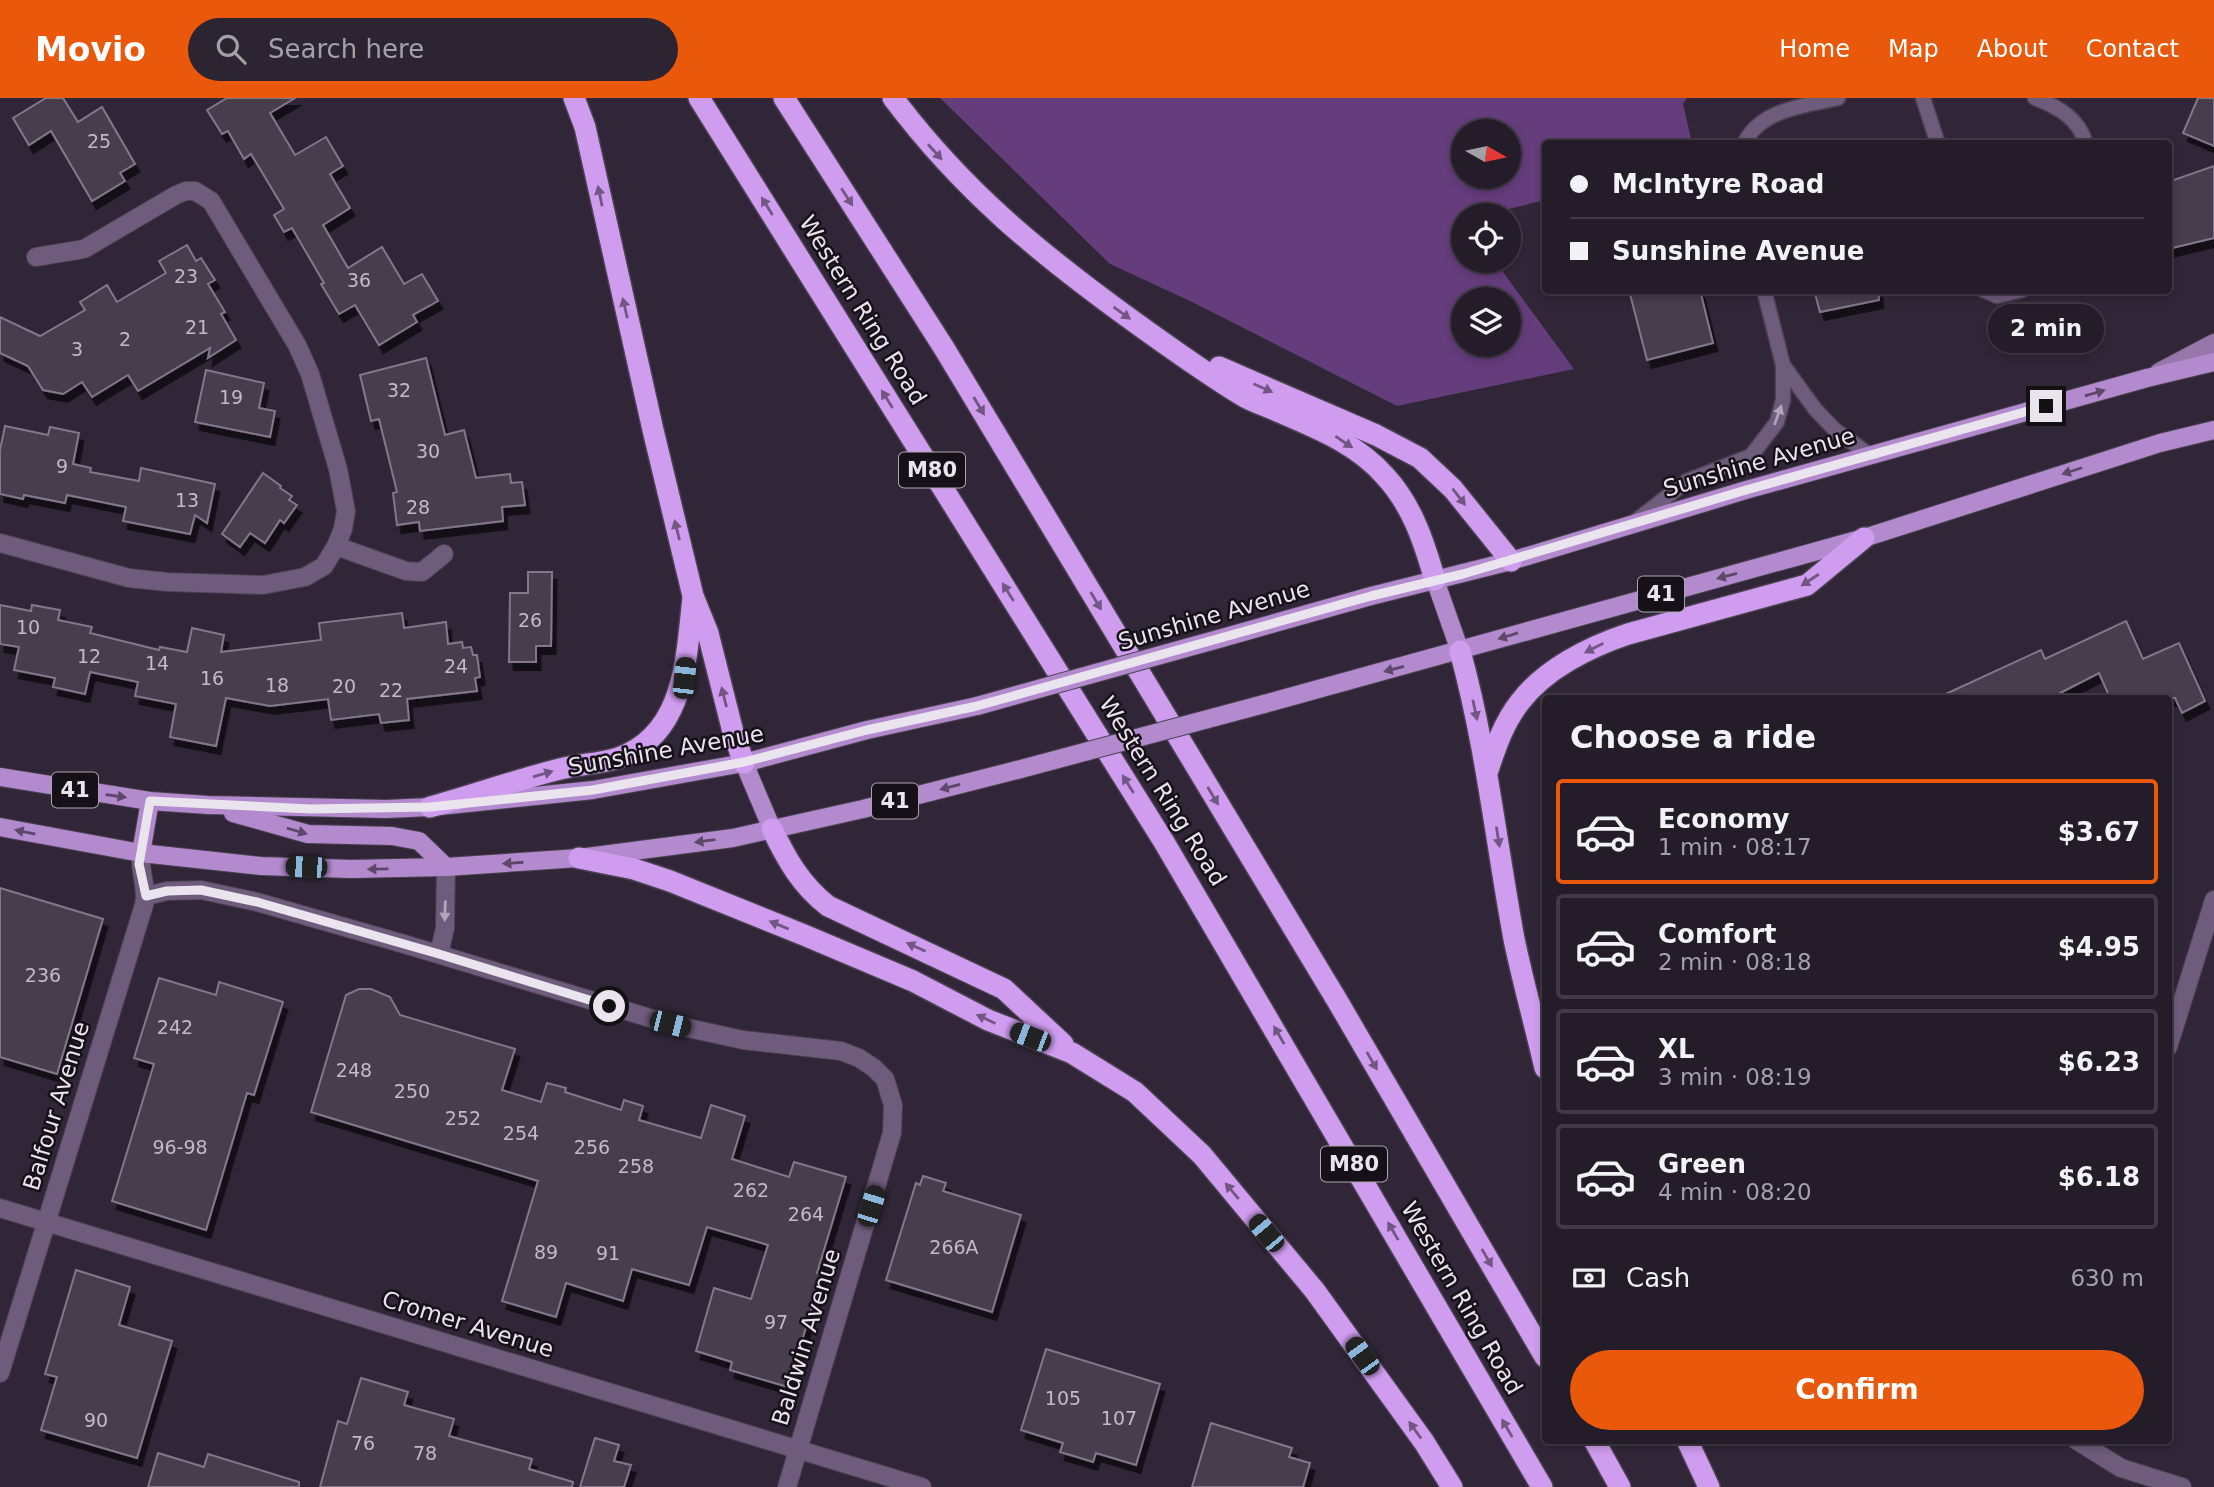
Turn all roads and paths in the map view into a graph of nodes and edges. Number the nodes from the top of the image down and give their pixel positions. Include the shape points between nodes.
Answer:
1 (574, 98) edge
2 (699, 98) edge
3 (784, 98) edge
4 (893, 98) edge
5 (1838, 98) edge
6 (1923, 98) edge
7 (2035, 98) edge
8 (1747, 140) edge
9 (1937, 140) edge
10 (2085, 140) edge
11 (36, 257) dead end
12 (1765, 294) edge
13 (1157, 338) junction
14 (2214, 343) edge
15 (2214, 362) edge
16 (1783, 365) junction
17 (2147, 378) junction
18 (2214, 430) edge
19 (1871, 456) junction
20 (1630, 525) junction
21 (1864, 538) junction
22 (0, 543) edge
23 (336, 547) junction
24 (444, 554) dead end
25 (1511, 561) junction
26 (1434, 580) junction
27 (693, 596) junction
28 (1460, 650) junction
29 (744, 762) junction
30 (1488, 770) junction
31 (0, 777) edge
32 (150, 801) junction
33 (208, 806) junction
34 (430, 807) junction
35 (0, 827) edge
36 (772, 829) junction
37 (141, 853) junction
38 (579, 858) junction
39 (446, 867) junction
40 (146, 896) junction
41 (2214, 901) edge
42 (439, 954) junction
43 (2172, 1034) edge
44 (1072, 1053) junction
45 (1542, 1056) edge
46 (0, 1208) edge
47 (46, 1222) junction
48 (1542, 1352) edge
49 (0, 1373) edge
50 (1596, 1444) edge
51 (1689, 1444) edge
52 (2082, 1444) edge
53 (799, 1450) junction
54 (787, 1487) edge
55 (922, 1487) edge
56 (1452, 1487) edge
57 (1542, 1487) edge
58 (1620, 1487) edge
59 (1709, 1487) edge
60 (2182, 1487) edge

27 -> 1 highway via 585,127
57 -> 2 highway, Western Ring Road / M80 via 1164,842
3 -> 48 highway, Western Ring Road / M80 via 944,348 1324,979
4 -> 13 highway via 925,141 994,212
5 - 8 lane via 1764,119
6 - 9 lane
7 - 10 lane via 2061,108 2082,130
11 - 23 street via 84,249 176,195 195,191 211,201 310,374 346,511
12 - 16 lane
13 -> 25 highway via 1420,458 1453,489
13 -> 26 highway via 1245,397 1336,436 1364,456 1405,500
14 - 17 main road
15 - 17 main road, Sunshine Avenue / 41
16 - 19 lane via 1835,430
20 -> 16 lane via 1688,481 1751,456 1777,422 1783,400
19 -> 17 main road, Sunshine Avenue / 41
18 -> 21 main road, 41 via 2160,443
19 - 20 main road, Sunshine Avenue / 41
20 - 25 main road, Sunshine Avenue / 41
21 -> 28 main road, 41
21 -> 30 highway via 1807,585 1628,634 1573,659 1520,701
22 - 23 street via 129,578 262,585 306,578 324,566
23 - 24 street via 406,571 422,572
25 - 26 main road, Sunshine Avenue / 41
26 - 28 main road
26 - 29 main road, Sunshine Avenue / 41, bridge via 977,706
29 -> 27 highway
34 -> 27 highway via 563,768 599,764 635,750 665,722 678,698
28 -> 30 highway
28 -> 36 main road, 41, bridge via 1017,770
29 - 34 main road, Sunshine Avenue / 41 via 593,790
29 - 36 main road
30 -> 45 highway via 1514,939
31 -> 32 main road, 41
32 - 33 main road, 41
32 - 37 main road
33 - 34 main road, Sunshine Avenue / 41
33 -> 39 main road via 308,834 419,841
37 -> 35 main road, 41
36 -> 38 main road, 41
44 -> 36 highway via 1004,989 828,906 798,877
39 -> 37 main road, 41 via 261,866
37 - 40 street, Balfour Avenue
38 -> 39 main road, 41
44 -> 38 highway via 679,884
39 -> 42 street via 445,928
40 - 42 street via 201,890
40 - 47 street, Balfour Avenue
41 - 43 street
42 - 53 street, Baldwin Avenue via 702,1032 841,1051 859,1058 885,1079 892,1105 892,1133
56 -> 44 highway via 1315,1291 1202,1156 1135,1092
46 - 47 street, Cromer Avenue
47 - 49 street, Balfour Avenue
47 - 53 street, Cromer Avenue
50 - 58 highway
51 - 59 highway
52 - 60 street via 2110,1463
53 - 54 street, Baldwin Avenue
53 - 55 street, Cromer Avenue

